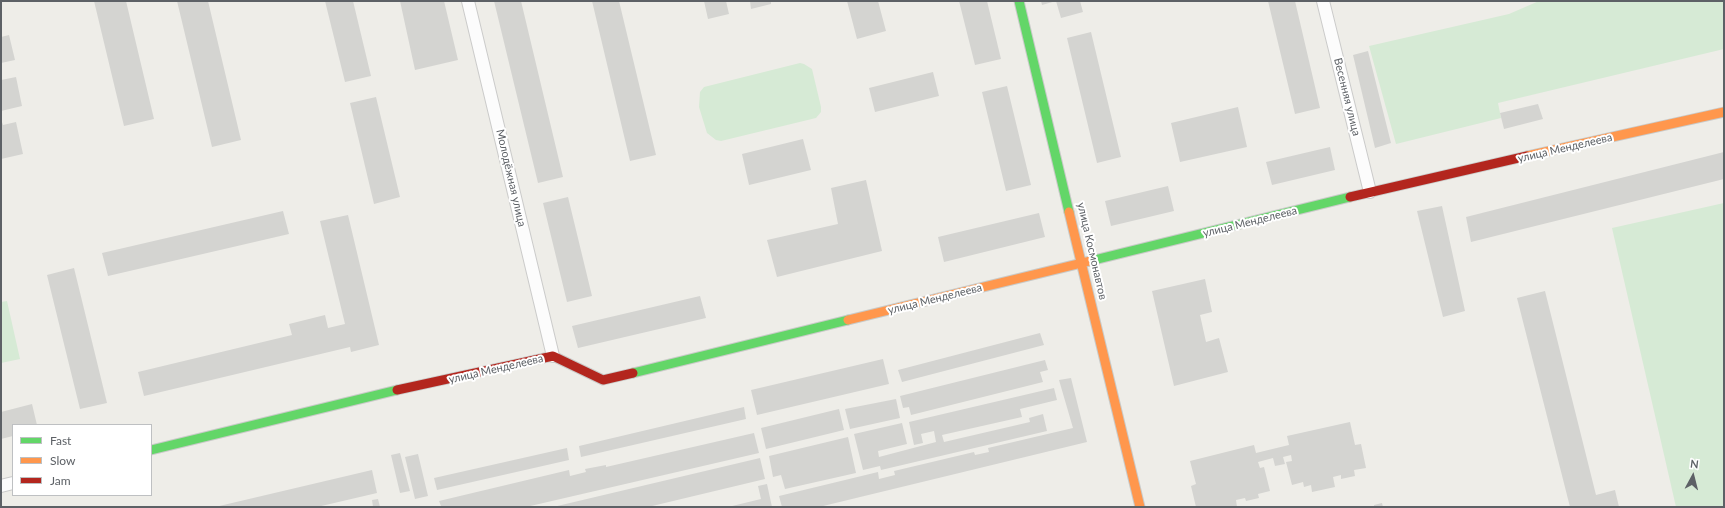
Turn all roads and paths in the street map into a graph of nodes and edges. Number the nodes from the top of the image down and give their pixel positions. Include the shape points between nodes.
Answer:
1 (468, 1) edge
2 (1019, 1) edge
3 (1323, 1) edge
4 (1724, 112) edge
5 (1370, 192) junction
6 (1082, 263) junction
7 (553, 356) junction
8 (152, 450) edge
9 (12, 483) edge
10 (1, 486) edge
11 (1140, 507) edge

1 - 7 street, Молодёжная улица
2 - 6 street, улица Космонавтов
3 - 5 street, Весенняя улица
4 - 5 street, улица Менделеева
5 - 6 street, улица Менделеева
6 - 7 street, улица Менделеева via 603,380
6 - 11 street, улица Космонавтов
7 - 8 street, улица Менделеева
9 - 10 street

